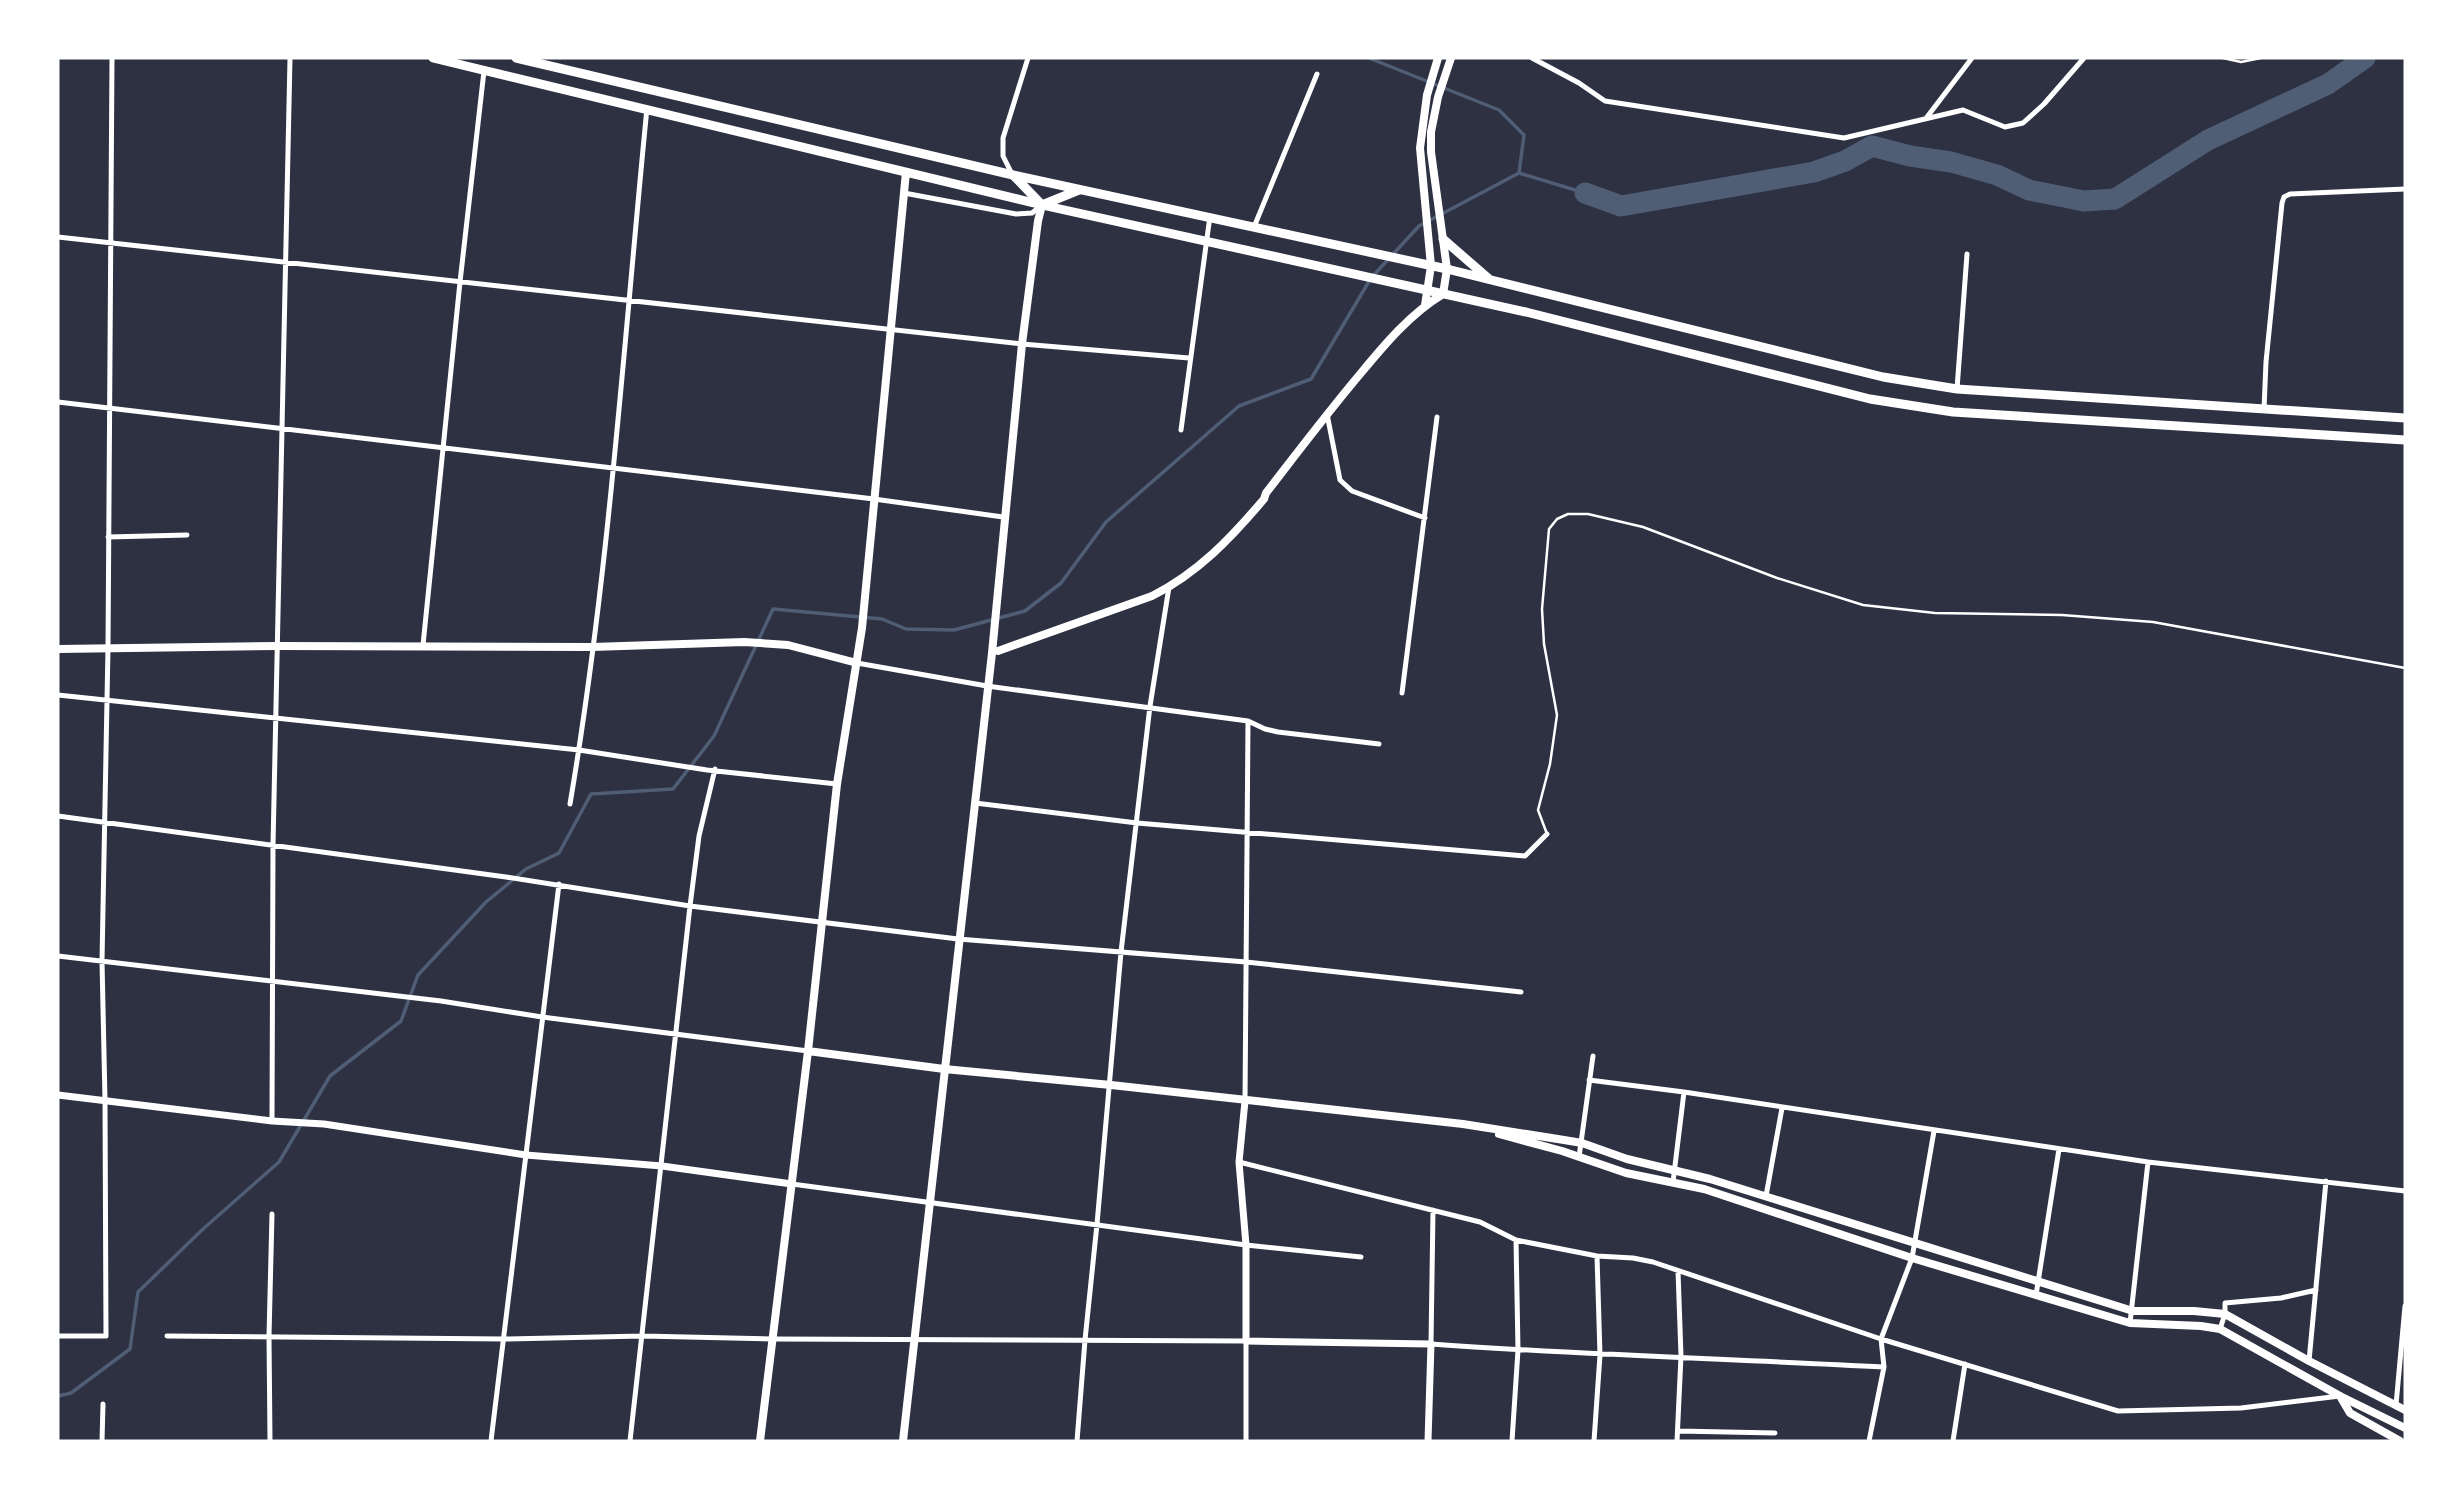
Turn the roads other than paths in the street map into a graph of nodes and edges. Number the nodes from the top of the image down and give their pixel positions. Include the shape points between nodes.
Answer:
1 (112, 58) edge
2 (290, 58) edge
3 (433, 58) edge
4 (516, 58) edge
5 (1028, 58) edge
6 (1438, 58) edge
7 (1451, 58) edge
8 (1532, 58) edge
9 (1972, 58) edge
10 (2084, 58) edge
11 (2223, 58) edge
12 (2261, 58) edge
13 (484, 69) junction
14 (1317, 74) dead end
15 (648, 108) junction
16 (1927, 117) junction
17 (906, 172) junction
18 (1013, 175) junction
19 (1080, 189) junction
20 (2405, 189) edge
21 (904, 193) junction
22 (1042, 205) junction
23 (1210, 216) junction
24 (1254, 227) junction
25 (1443, 235) junction
26 (58, 237) edge
27 (1206, 242) junction
28 (110, 243) junction
29 (1967, 254) dead end
30 (285, 262) junction
31 (1431, 266) junction
32 (1447, 270) junction
33 (1490, 280) junction
34 (460, 282) junction
35 (1427, 291) junction
36 (1443, 294) junction
37 (628, 299) junction
38 (1425, 304) junction
39 (893, 329) junction
40 (1022, 344) junction
41 (1189, 358) junction
42 (1957, 389) junction
43 (58, 401) edge
44 (108, 408) junction
45 (2264, 409) junction
46 (1327, 413) junction
47 (1437, 418) dead end
48 (2405, 418) edge
49 (281, 429) junction
50 (1181, 430) dead end
51 (2405, 440) edge
52 (442, 449) junction
53 (613, 469) junction
54 (874, 499) junction
55 (1003, 517) junction
56 (1425, 518) junction
57 (187, 535) dead end
58 (108, 537) junction
59 (1169, 587) junction
60 (423, 645) junction
61 (277, 646) junction
62 (592, 647) junction
63 (108, 648) junction
64 (58, 649) edge
65 (998, 651) dead end
66 (857, 663) junction
67 (2405, 668) edge
68 (987, 686) junction
69 (1402, 693) dead end
70 (58, 695) edge
71 (107, 699) junction
72 (1150, 706) junction
73 (277, 718) junction
74 (1248, 721) junction
75 (1379, 744) dead end
76 (579, 750) junction
77 (715, 769) junction
78 (836, 784) junction
79 (975, 803) junction
80 (570, 804) dead end
81 (58, 816) edge
82 (104, 822) junction
83 (1137, 823) junction
84 (1246, 831) junction
85 (1547, 834) joint
86 (273, 845) junction
87 (559, 884) junction
88 (690, 905) junction
89 (820, 921) junction
90 (958, 939) junction
91 (1121, 952) junction
92 (58, 956) edge
93 (102, 961) junction
94 (1246, 962) junction
95 (272, 982) junction
96 (1521, 992) dead end
97 (541, 1017) junction
98 (676, 1034) junction
99 (808, 1051) junction
100 (1592, 1056) dead end
101 (944, 1069) junction
102 (1589, 1080) junction
103 (1111, 1085) junction
104 (1684, 1092) junction
105 (58, 1095) edge
106 (106, 1100) junction
107 (1245, 1101) junction
108 (1782, 1108) junction
109 (272, 1121) junction
110 (1463, 1124) junction
111 (1934, 1131) junction
112 (1582, 1143) junction
113 (2059, 1149) junction
114 (526, 1155) junction
115 (1579, 1157) junction
116 (1239, 1162) junction
117 (2148, 1162) junction
118 (662, 1166) junction
119 (1675, 1170) junction
120 (2326, 1181) junction
121 (1673, 1182) junction
122 (792, 1184) junction
123 (2405, 1191) edge
124 (1766, 1196) junction
125 (931, 1203) junction
126 (1433, 1210) junction
127 (272, 1214) dead end
128 (1097, 1224) junction
129 (1516, 1240) junction
130 (1915, 1242) junction
131 (1246, 1245) junction
132 (1597, 1256) junction
133 (1361, 1257) dead end
134 (1912, 1258) junction
135 (1678, 1271) junction
136 (2040, 1281) junction
137 (2316, 1290) junction
138 (2036, 1294) junction
139 (2405, 1306) edge
140 (2133, 1311) junction
141 (2225, 1314) junction
142 (2130, 1323) junction
143 (2220, 1329) junction
144 (58, 1336) edge
145 (167, 1336) dead end
146 (269, 1336) junction
147 (642, 1336) junction
148 (505, 1339) junction
149 (773, 1339) junction
150 (1881, 1339) junction
151 (913, 1340) junction
152 (1085, 1340) junction
153 (1246, 1341) junction
154 (1432, 1344) junction
155 (1518, 1350) junction
156 (1600, 1355) junction
157 (1681, 1356) junction
158 (2309, 1362) junction
159 (1965, 1364) junction
160 (1884, 1367) junction
161 (2340, 1396) junction
162 (103, 1404) dead end
163 (2396, 1405) junction
164 (2405, 1410) edge
165 (2405, 1428) edge
166 (1678, 1431) junction
167 (1775, 1433) dead end
168 (102, 1441) edge
169 (270, 1441) edge
170 (491, 1441) edge
171 (630, 1441) edge
172 (760, 1441) edge
173 (903, 1441) edge
174 (1077, 1441) edge
175 (1246, 1441) edge
176 (1428, 1441) edge
177 (1512, 1441) edge
178 (1594, 1441) edge
179 (1677, 1441) edge
180 (1869, 1441) edge
181 (1953, 1441) edge
182 (2400, 1441) edge

1 - 28 street
2 - 30 street
3 - 13 main road
4 - 18 main road
5 - 18 street via 1003,138 1003,156
6 - 31 main road via 1427,95 1420,148
7 - 25 main road via 1438,97 1431,142
8 - 16 street via 1605,101 1844,138
9 - 16 street
10 - 16 street via 2023,123 2005,127 1963,110
11 - 12 lane via 2241,62
13 - 15 main road
13 - 34 street
14 - 24 street
15 - 17 main road
15 - 37 street
17 - 21 main road
17 - 22 main road
18 - 19 main road
18 - 22 main road
19 - 22 main road
19 - 23 main road
20 - 45 street via 2284,197
21 - 22 street via 1016,214 1032,213
21 - 39 main road
22 - 27 main road
22 - 40 main road
23 - 24 main road
23 - 27 street
24 - 31 main road
25 - 32 main road
25 - 33 main road
26 - 28 street
27 - 35 main road
27 - 41 street
28 - 30 street
28 - 44 street
29 - 42 street
30 - 34 street
30 - 49 street
31 - 32 main road
31 - 35 main road
32 - 33 main road
32 - 36 main road
33 - 42 main road via 1844,368
34 - 37 street
34 - 52 street
35 - 36 main road
35 - 38 main road
36 - 38 main road
36 - 51 main road via 1870,399 1952,412
37 - 39 street
37 - 53 street
38 - 46 main road
39 - 40 street
39 - 54 main road
40 - 41 street
40 - 55 main road
41 - 50 street
42 - 45 main road
43 - 44 street
44 - 49 street
44 - 58 street
45 - 48 main road
46 - 56 street via 1340,480 1352,491
46 - 59 main road via 1233,536
47 - 56 street
49 - 52 street
49 - 61 street
52 - 53 street
52 - 60 street
53 - 54 street
53 - 62 street
54 - 55 street
54 - 66 main road
55 - 68 main road
56 - 69 street
57 - 58 street
58 - 63 street
59 - 65 main road
59 - 72 street
60 - 61 main road
60 - 62 main road
61 - 63 main road
61 - 73 street
62 - 66 main road via 744,642 788,645
62 - 76 street
63 - 64 main road
63 - 71 street
66 - 68 street
66 - 78 main road
67 - 85 lane via 2153,622 1863,606 1643,527 1568,514 1549,529 1542,609 1557,715 1538,810
68 - 72 street
68 - 79 main road
70 - 71 street
71 - 73 street
71 - 82 street
72 - 74 street
72 - 83 street
73 - 76 street
73 - 86 street
74 - 75 street via 1278,732
74 - 84 street
76 - 77 street
76 - 80 street
77 - 78 street
77 - 88 street via 699,836
78 - 89 main road
79 - 83 street
79 - 90 main road
81 - 82 street
82 - 86 street
82 - 93 street
83 - 84 street
83 - 91 street
84 - 85 street via 1525,856
84 - 94 street
86 - 87 street
86 - 95 street
87 - 88 street
87 - 97 street
88 - 89 street
88 - 98 street
89 - 90 street
89 - 99 main road
90 - 91 street
90 - 101 main road
91 - 94 street
91 - 103 street
92 - 93 street
93 - 95 street
93 - 106 street
94 - 96 street
94 - 107 street
95 - 97 street
95 - 109 street
97 - 98 street
97 - 114 street
98 - 99 street
98 - 118 street
99 - 101 main road
99 - 122 main road
100 - 102 street
101 - 103 main road
101 - 125 main road
102 - 104 street
102 - 112 street
103 - 107 main road
103 - 128 street
104 - 108 street
104 - 119 street
105 - 106 street
106 - 109 street
106 - 144 street via 106,1336
107 - 110 main road
107 - 116 street
108 - 111 street
108 - 124 street
109 - 114 street via 324,1124
110 - 112 main road
110 - 115 main road
111 - 113 street
111 - 130 street
112 - 115 street
112 - 119 main road
113 - 117 street
113 - 136 street
114 - 118 street
114 - 148 street
115 - 121 main road
116 - 126 street
116 - 131 street
117 - 120 street
117 - 140 street
118 - 122 street
118 - 147 street
119 - 121 street
119 - 124 main road
120 - 123 street
120 - 137 street
121 - 134 main road
122 - 125 street
122 - 149 main road
124 - 130 main road
125 - 128 street
125 - 151 main road
126 - 129 street via 1480,1222
126 - 154 street
127 - 146 street
128 - 131 street
128 - 152 street
129 - 132 street
129 - 155 street
130 - 134 street
130 - 136 main road
131 - 133 street
131 - 153 street
132 - 135 street via 1633,1258
132 - 156 street
134 - 138 main road
134 - 150 street
135 - 150 street
135 - 157 street
136 - 138 street
136 - 140 main road
137 - 141 street via 2225,1303
137 - 158 street
138 - 142 main road
139 - 163 street
140 - 141 main road
140 - 142 street
141 - 143 street
141 - 158 main road
142 - 143 main road
143 - 161 main road
145 - 146 street
146 - 148 street
146 - 169 street
147 - 148 street
147 - 149 street
147 - 171 street
148 - 170 street
149 - 151 street
149 - 172 main road
150 - 159 street
150 - 160 street
151 - 152 street
151 - 173 main road
152 - 153 street
152 - 174 street
153 - 154 street
153 - 175 street
154 - 155 street
154 - 176 street
155 - 156 street
155 - 177 street
156 - 157 street
156 - 178 street
157 - 160 street
157 - 166 street
158 - 163 main road
159 - 161 street via 2118,1411 2241,1408
159 - 181 street
160 - 180 street
161 - 165 main road
161 - 182 main road via 2350,1413
162 - 168 street
163 - 164 main road
166 - 167 street
166 - 179 street

